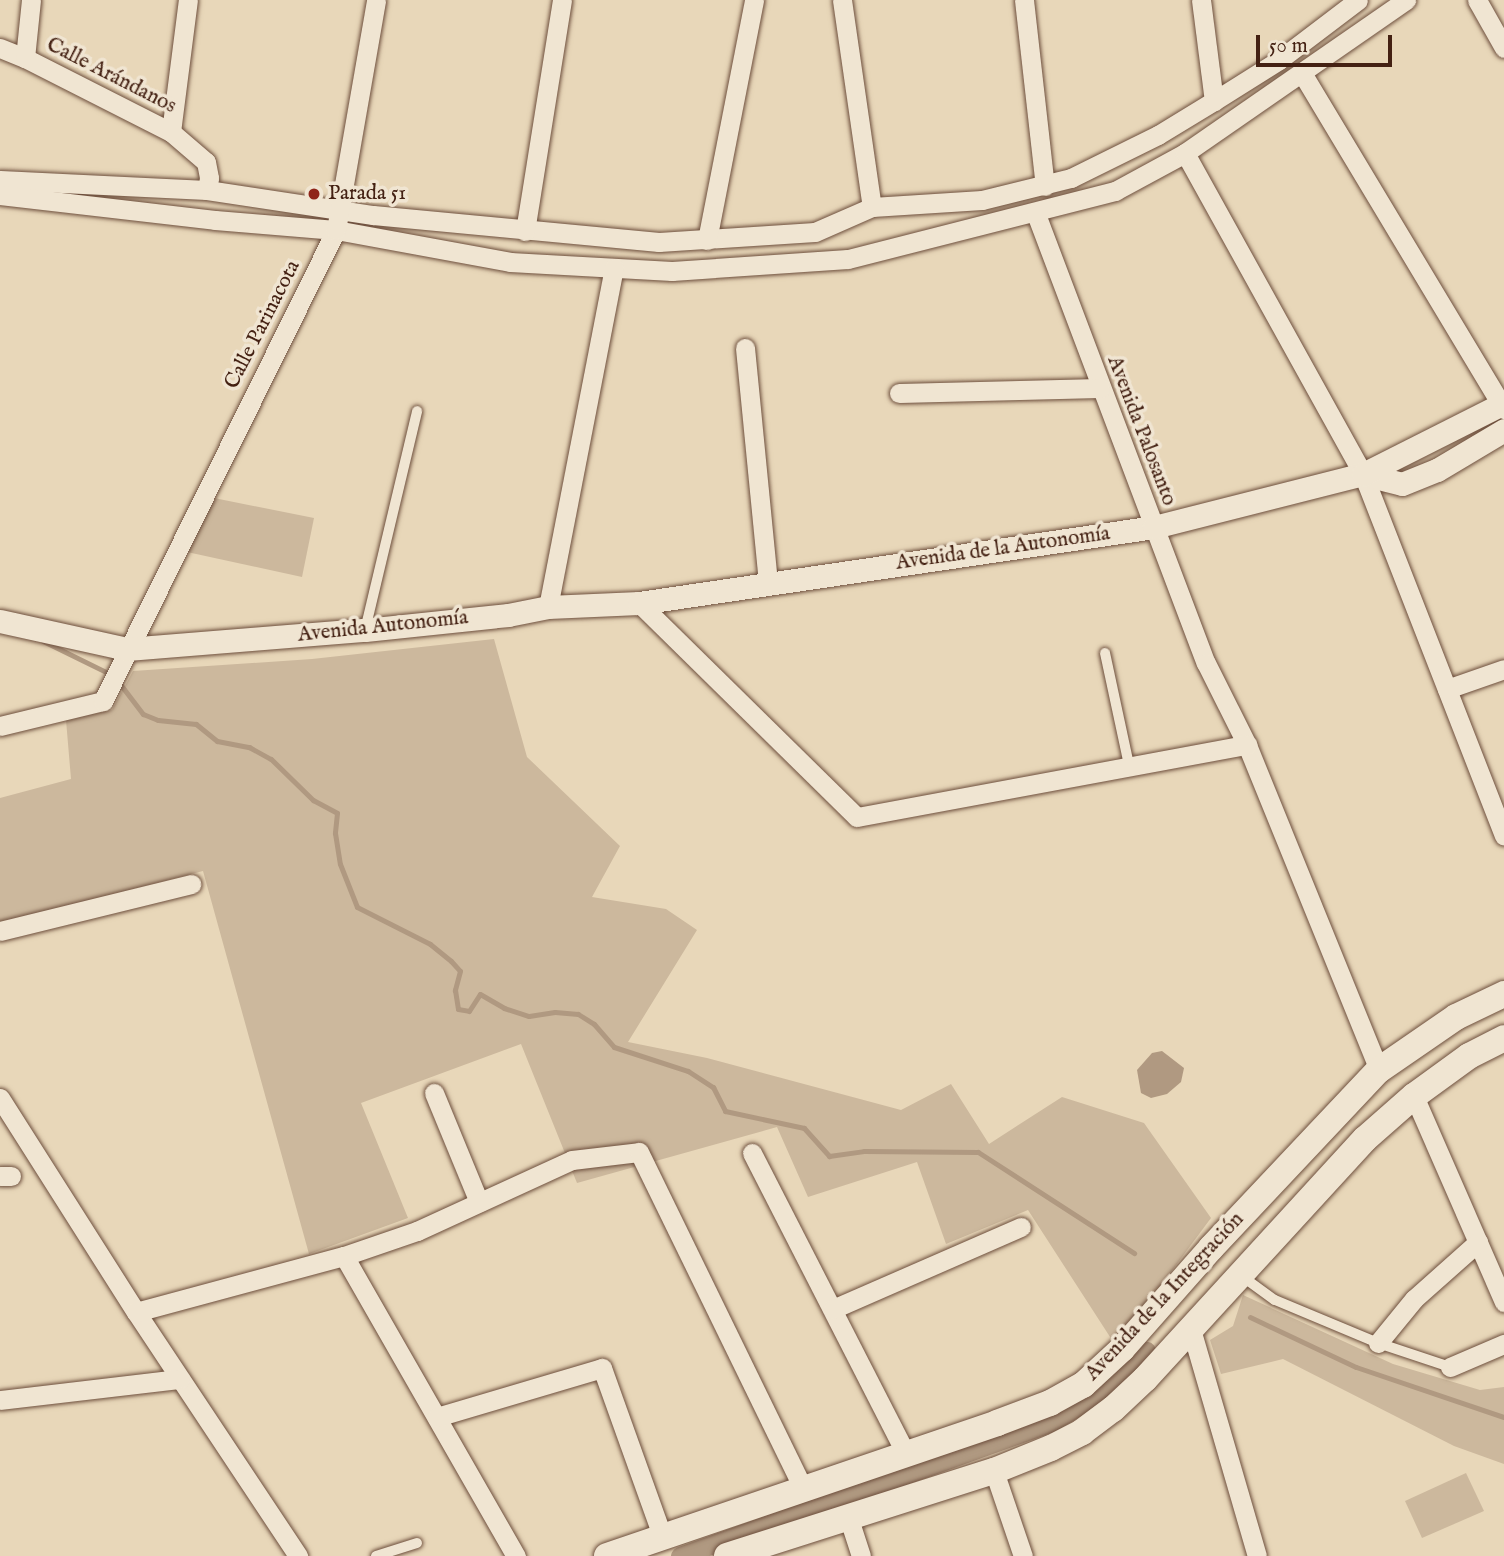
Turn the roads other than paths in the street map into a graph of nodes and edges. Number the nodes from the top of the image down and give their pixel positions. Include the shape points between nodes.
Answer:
1 (31, 0) edge
2 (188, 0) edge
3 (376, 0) edge
4 (562, 0) edge
5 (754, 0) edge
6 (842, 0) edge
7 (1024, 0) edge
8 (1201, 0) edge
9 (1358, 0) edge
10 (1406, 0) edge
11 (1477, 0) edge
12 (0, 48) edge
13 (1504, 48) edge
14 (25, 58) junction
15 (1302, 73) junction
16 (1214, 102) junction
17 (171, 132) junction
18 (1185, 153) junction
19 (0, 180) edge
20 (1045, 186) junction
21 (207, 190) junction
22 (0, 195) edge
23 (872, 207) junction
24 (339, 209) junction
25 (1036, 214) junction
26 (336, 230) junction
27 (525, 231) junction
28 (707, 240) junction
29 (614, 268) junction
30 (745, 348) dead end
31 (1100, 388) junction
32 (899, 393) dead end
33 (1503, 406) edge
34 (417, 411) dead end
35 (1504, 430) edge
36 (1363, 474) junction
37 (1154, 527) junction
38 (768, 582) junction
39 (639, 603) junction
40 (548, 607) junction
41 (0, 621) edge
42 (365, 630) junction
43 (127, 649) junction
44 (1105, 653) dead end
45 (1504, 669) edge
46 (1447, 689) junction
47 (0, 726) edge
48 (1247, 745) junction
49 (1129, 765) junction
50 (1504, 836) edge
51 (191, 884) dead end
52 (0, 930) edge
53 (1504, 994) edge
54 (1504, 1038) edge
55 (1379, 1070) junction
56 (434, 1093) dead end
57 (1414, 1096) junction
58 (0, 1098) edge
59 (752, 1153) dead end
60 (479, 1202) junction
61 (1021, 1227) dead end
62 (1478, 1242) junction
63 (344, 1256) junction
64 (1239, 1274) junction
65 (1183, 1282) junction
66 (1504, 1302) edge
67 (1214, 1303) junction
68 (834, 1309) junction
69 (136, 1312) junction
70 (1191, 1329) junction
71 (1378, 1343) junction
72 (1504, 1344) edge
73 (1450, 1367) joint
74 (180, 1378) junction
75 (0, 1400) edge
76 (437, 1417) junction
77 (906, 1454) junction
78 (994, 1471) junction
79 (803, 1488) junction
80 (848, 1516) junction
81 (662, 1536) junction
82 (417, 1543) dead end
83 (298, 1556) edge
84 (376, 1556) edge
85 (516, 1556) edge
86 (607, 1556) edge
87 (728, 1556) edge
88 (861, 1556) edge
89 (1023, 1556) edge
90 (1257, 1556) edge

1 - 14 street
2 - 17 street
3 - 24 street, Calle Parinacota
4 - 27 street
5 - 28 street
6 - 23 street
7 - 20 street
8 - 16 street
9 - 16 street
10 - 15 street
11 - 13 street
12 - 14 street, Calle Arándanos
14 - 17 street, Calle Arándanos
15 - 18 street
15 - 33 street
16 - 20 street via 1158,135
17 - 21 street, Calle Arándanos via 206,162
18 - 25 street via 1115,191
18 - 36 street
19 - 21 street
20 - 23 street via 982,200
21 - 24 street
22 - 26 street
23 - 28 street via 816,232
24 - 26 street, Calle Parinacota
24 - 27 street
25 - 29 street via 848,259 672,271
25 - 31 street, Avenida Palosanto
26 - 29 street via 510,262
26 - 43 street, Calle Parinacota
27 - 28 street via 659,242
29 - 40 street
30 - 38 street
31 - 32 street
31 - 37 street, Avenida Palosanto
33 - 36 street, Avenida de la Autonomía
34 - 42 lane
35 - 36 street, Avenida de la Autonomía via 1437,470 1402,484
36 - 37 street, Avenida de la Autonomía
36 - 46 street
37 - 38 street, Avenida de la Autonomía
37 - 48 street, Avenida Palosanto via 1206,663
38 - 39 street, Avenida de la Autonomía
39 - 40 street, Avenida Autonomía
39 - 49 street via 857,817
40 - 42 street, Avenida Autonomía
41 - 43 street, Avenida Autonomía
42 - 43 street, Avenida Autonomía
43 - 47 street, Calle Parinacota via 103,701
44 - 49 lane
45 - 46 street
46 - 50 street
48 - 49 street
48 - 55 street, Avenida Palosanto
51 - 52 street
53 - 55 main road, Avenida de la Integración via 1456,1017
54 - 57 main road, Avenida de la Integración via 1469,1056
55 - 65 main road, Avenida de la Integración
56 - 60 street
57 - 62 street
57 - 64 main road, Avenida de la Integración via 1365,1139
58 - 69 street
59 - 68 street
60 - 63 street via 417,1231
60 - 79 street via 572,1160 639,1152
61 - 68 street
62 - 66 street
62 - 71 street via 1413,1299
63 - 69 street
63 - 76 street
64 - 67 main road, Avenida de la Integración
64 - 71 lane via 1275,1300
65 - 67 main road
65 - 77 main road, Avenida de la Integración via 1083,1385 1050,1403
67 - 70 main road, Avenida de la Integración
68 - 77 street
69 - 74 street
70 - 78 main road, Avenida de la Integración via 1113,1409 1082,1432
70 - 90 street
71 - 73 lane
72 - 73 street
74 - 75 street
74 - 83 street
76 - 81 street via 602,1368
76 - 85 street
77 - 79 main road, Avenida de la Integración
78 - 80 main road, Avenida de la Integración
78 - 89 street
79 - 81 main road, Avenida de la Integración
80 - 87 main road, Avenida de la Integración
80 - 88 street
81 - 86 main road, Avenida de la Integración
82 - 84 lane

